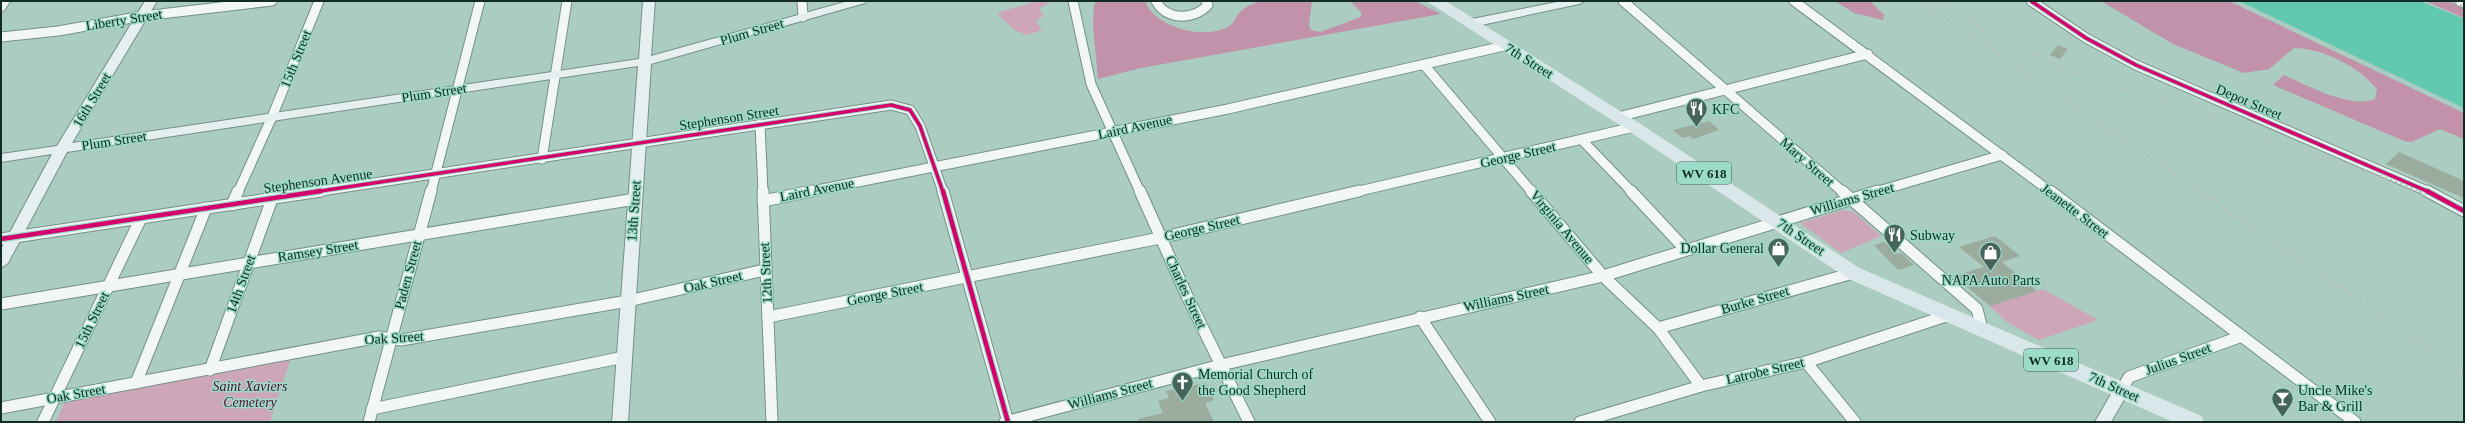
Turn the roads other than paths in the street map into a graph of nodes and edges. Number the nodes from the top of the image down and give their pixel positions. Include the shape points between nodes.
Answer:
1 (5, 1) edge
2 (151, 1) edge
3 (272, 1) edge
4 (319, 1) edge
5 (480, 1) edge
6 (567, 1) edge
7 (649, 1) edge
8 (802, 1) edge
9 (861, 1) edge
10 (1073, 1) edge
11 (1156, 1) edge
12 (1206, 1) edge
13 (1435, 1) edge
14 (1579, 1) edge
15 (1623, 1) edge
16 (1794, 1) edge
17 (2031, 1) edge
18 (2459, 1) edge
19 (2464, 3) edge
20 (1, 7) edge
21 (143, 16) junction
22 (803, 17) junction
23 (1472, 22) junction
24 (1, 37) edge
25 (1504, 46) junction
26 (1868, 54) junction
27 (644, 62) junction
28 (1425, 66) junction
29 (554, 75) junction
30 (459, 89) junction
31 (1724, 90) junction
32 (272, 117) junction
33 (1618, 117) junction
34 (760, 124) junction
35 (1634, 127) junction
36 (1113, 132) junction
37 (1582, 140) junction
38 (639, 144) junction
39 (62, 149) junction
40 (2002, 155) junction
41 (1, 158) edge
42 (1505, 158) junction
43 (542, 159) junction
44 (936, 167) junction
45 (435, 175) junction
46 (272, 199) junction
47 (635, 199) junction
48 (1851, 200) junction
49 (763, 201) junction
50 (232, 205) junction
51 (206, 208) junction
52 (2464, 211) edge
53 (141, 218) junction
54 (1777, 221) junction
55 (419, 236) junction
56 (16, 237) junction
57 (1160, 238) junction
58 (1, 239) edge
59 (1686, 250) junction
60 (248, 262) junction
61 (1, 263) edge
62 (764, 270) junction
63 (1853, 272) junction
64 (181, 274) junction
65 (1603, 276) junction
66 (967, 278) junction
67 (108, 286) junction
68 (628, 301) junction
69 (1, 304) edge
70 (1949, 315) junction
71 (768, 317) junction
72 (1420, 317) junction
73 (1658, 328) junction
74 (1982, 329) junction
75 (2242, 336) junction
76 (391, 339) junction
77 (624, 357) junction
78 (1806, 362) junction
79 (1221, 365) junction
80 (210, 370) junction
81 (136, 383) junction
82 (1701, 386) junction
83 (2121, 391) junction
84 (55, 397) junction
85 (1, 408) edge
86 (372, 409) junction
87 (43, 422) edge
88 (369, 422) edge
89 (620, 422) edge
90 (772, 422) edge
91 (1007, 422) edge
92 (1249, 422) edge
93 (1490, 422) edge
94 (1580, 422) edge
95 (1855, 422) edge
96 (2103, 422) edge
97 (2194, 422) edge
98 (2355, 422) edge

1 - 20 street
2 - 21 street, 16th Street
3 - 21 street, Liberty Street
4 - 32 street, 15th Street
5 - 30 street
6 - 29 street
7 - 27 street, 13th Street
8 - 22 street
9 - 22 street, Plum Street
10 - 36 street, Charles Street via 1091,84
11 - 12 street via 1162,12 1174,16 1200,13 1208,5
13 - 23 main road, 7th Street / WV 618
14 - 23 street
15 - 31 street, Mary Street
16 - 26 street, Jeanette Street
17 - 52 street, Depot Street via 2086,38 2136,65 2440,197
18 - 19 street
21 - 24 street, Liberty Street via 58,31
21 - 39 street, 16th Street
22 - 27 street, Plum Street
23 - 25 main road, 7th Street / WV 618
25 - 28 street, Laird Avenue
25 - 33 main road, 7th Street / WV 618
26 - 31 street
26 - 40 street, Jeanette Street
27 - 29 street, Plum Street
27 - 38 street, 13th Street
28 - 36 street, Laird Avenue
28 - 42 street, Virginia Avenue
29 - 30 street, Plum Street
29 - 43 street
30 - 32 street, Plum Street
30 - 45 street
31 - 33 street
31 - 48 street, Mary Street
32 - 39 street, Plum Street
32 - 50 street, 15th Street
33 - 35 main road, 7th Street / WV 618
34 - 38 street, Stephenson Street
34 - 44 street, Stephenson Street via 871,106 896,105 910,110 920,124
34 - 49 street, 12th Street
35 - 37 street, George Street
35 - 54 main road, 7th Street / WV 618
36 - 44 street, Laird Avenue
36 - 57 street, Charles Street
37 - 42 street, George Street
37 - 59 street
38 - 43 street, Stephenson Avenue
38 - 47 street, 13th Street
39 - 41 street, Plum Street
39 - 56 street, 16th Street
40 - 48 street, Williams Street
40 - 75 street, Jeanette Street
42 - 57 street, George Street
42 - 65 street, Virginia Avenue
43 - 45 street, Stephenson Avenue
44 - 49 street, Laird Avenue
44 - 66 street, Stephenson Street
45 - 46 street, Stephenson Avenue
45 - 55 street, Paden Street
46 - 50 street, Stephenson Avenue
46 - 60 street, 14th Street
47 - 55 street, Ramsey Street
47 - 68 street, 13th Street
48 - 54 street, Williams Street
48 - 74 street, Mary Street via 1977,309
49 - 62 street, 12th Street
50 - 51 street, Stephenson Avenue
51 - 53 street, Stephenson Avenue
51 - 64 street
53 - 56 street, Stephenson Avenue
53 - 67 street, 15th Street
54 - 59 street, Williams Street
54 - 63 main road, 7th Street / WV 618
55 - 60 street, Ramsey Street
55 - 76 street, Paden Street
56 - 58 street, Stephenson Avenue
56 - 61 street, 16th Street
57 - 66 street, George Street
57 - 79 street, Charles Street
59 - 65 street, Williams Street
60 - 64 street, Ramsey Street
60 - 80 street, 14th Street
62 - 68 street, Oak Street
62 - 71 street, 12th Street
63 - 70 main road, 7th Street / WV 618
63 - 73 street, Burke Street
64 - 67 street, Ramsey Street
64 - 81 street
65 - 72 street, Williams Street
65 - 73 street, Virginia Avenue
66 - 71 street, George Street
66 - 91 street, Stephenson Street
67 - 69 street, Ramsey Street
67 - 84 street, 15th Street
68 - 76 street, Oak Street via 401,340
68 - 77 street, 13th Street
70 - 74 main road, 7th Street / WV 618
70 - 78 street, Latrobe Street
71 - 90 street, 12th Street
72 - 79 street, Williams Street
72 - 93 street
73 - 82 street, Virginia Avenue
74 - 83 main road, 7th Street / WV 618
75 - 83 street, Julius Street via 2129,377
75 - 98 street, Jeanette Street
76 - 80 street, Oak Street via 379,337
76 - 86 street, Paden Street
77 - 86 street
77 - 89 street, 13th Street
78 - 82 street, Latrobe Street
78 - 95 street
79 - 91 street, Williams Street
79 - 92 street, Charles Street
80 - 81 street, Oak Street
81 - 84 street, Oak Street
82 - 94 street, Latrobe Street
83 - 96 street
83 - 97 main road, 7th Street / WV 618
84 - 85 street, Oak Street
84 - 87 street, 15th Street
86 - 88 street, Paden Street

